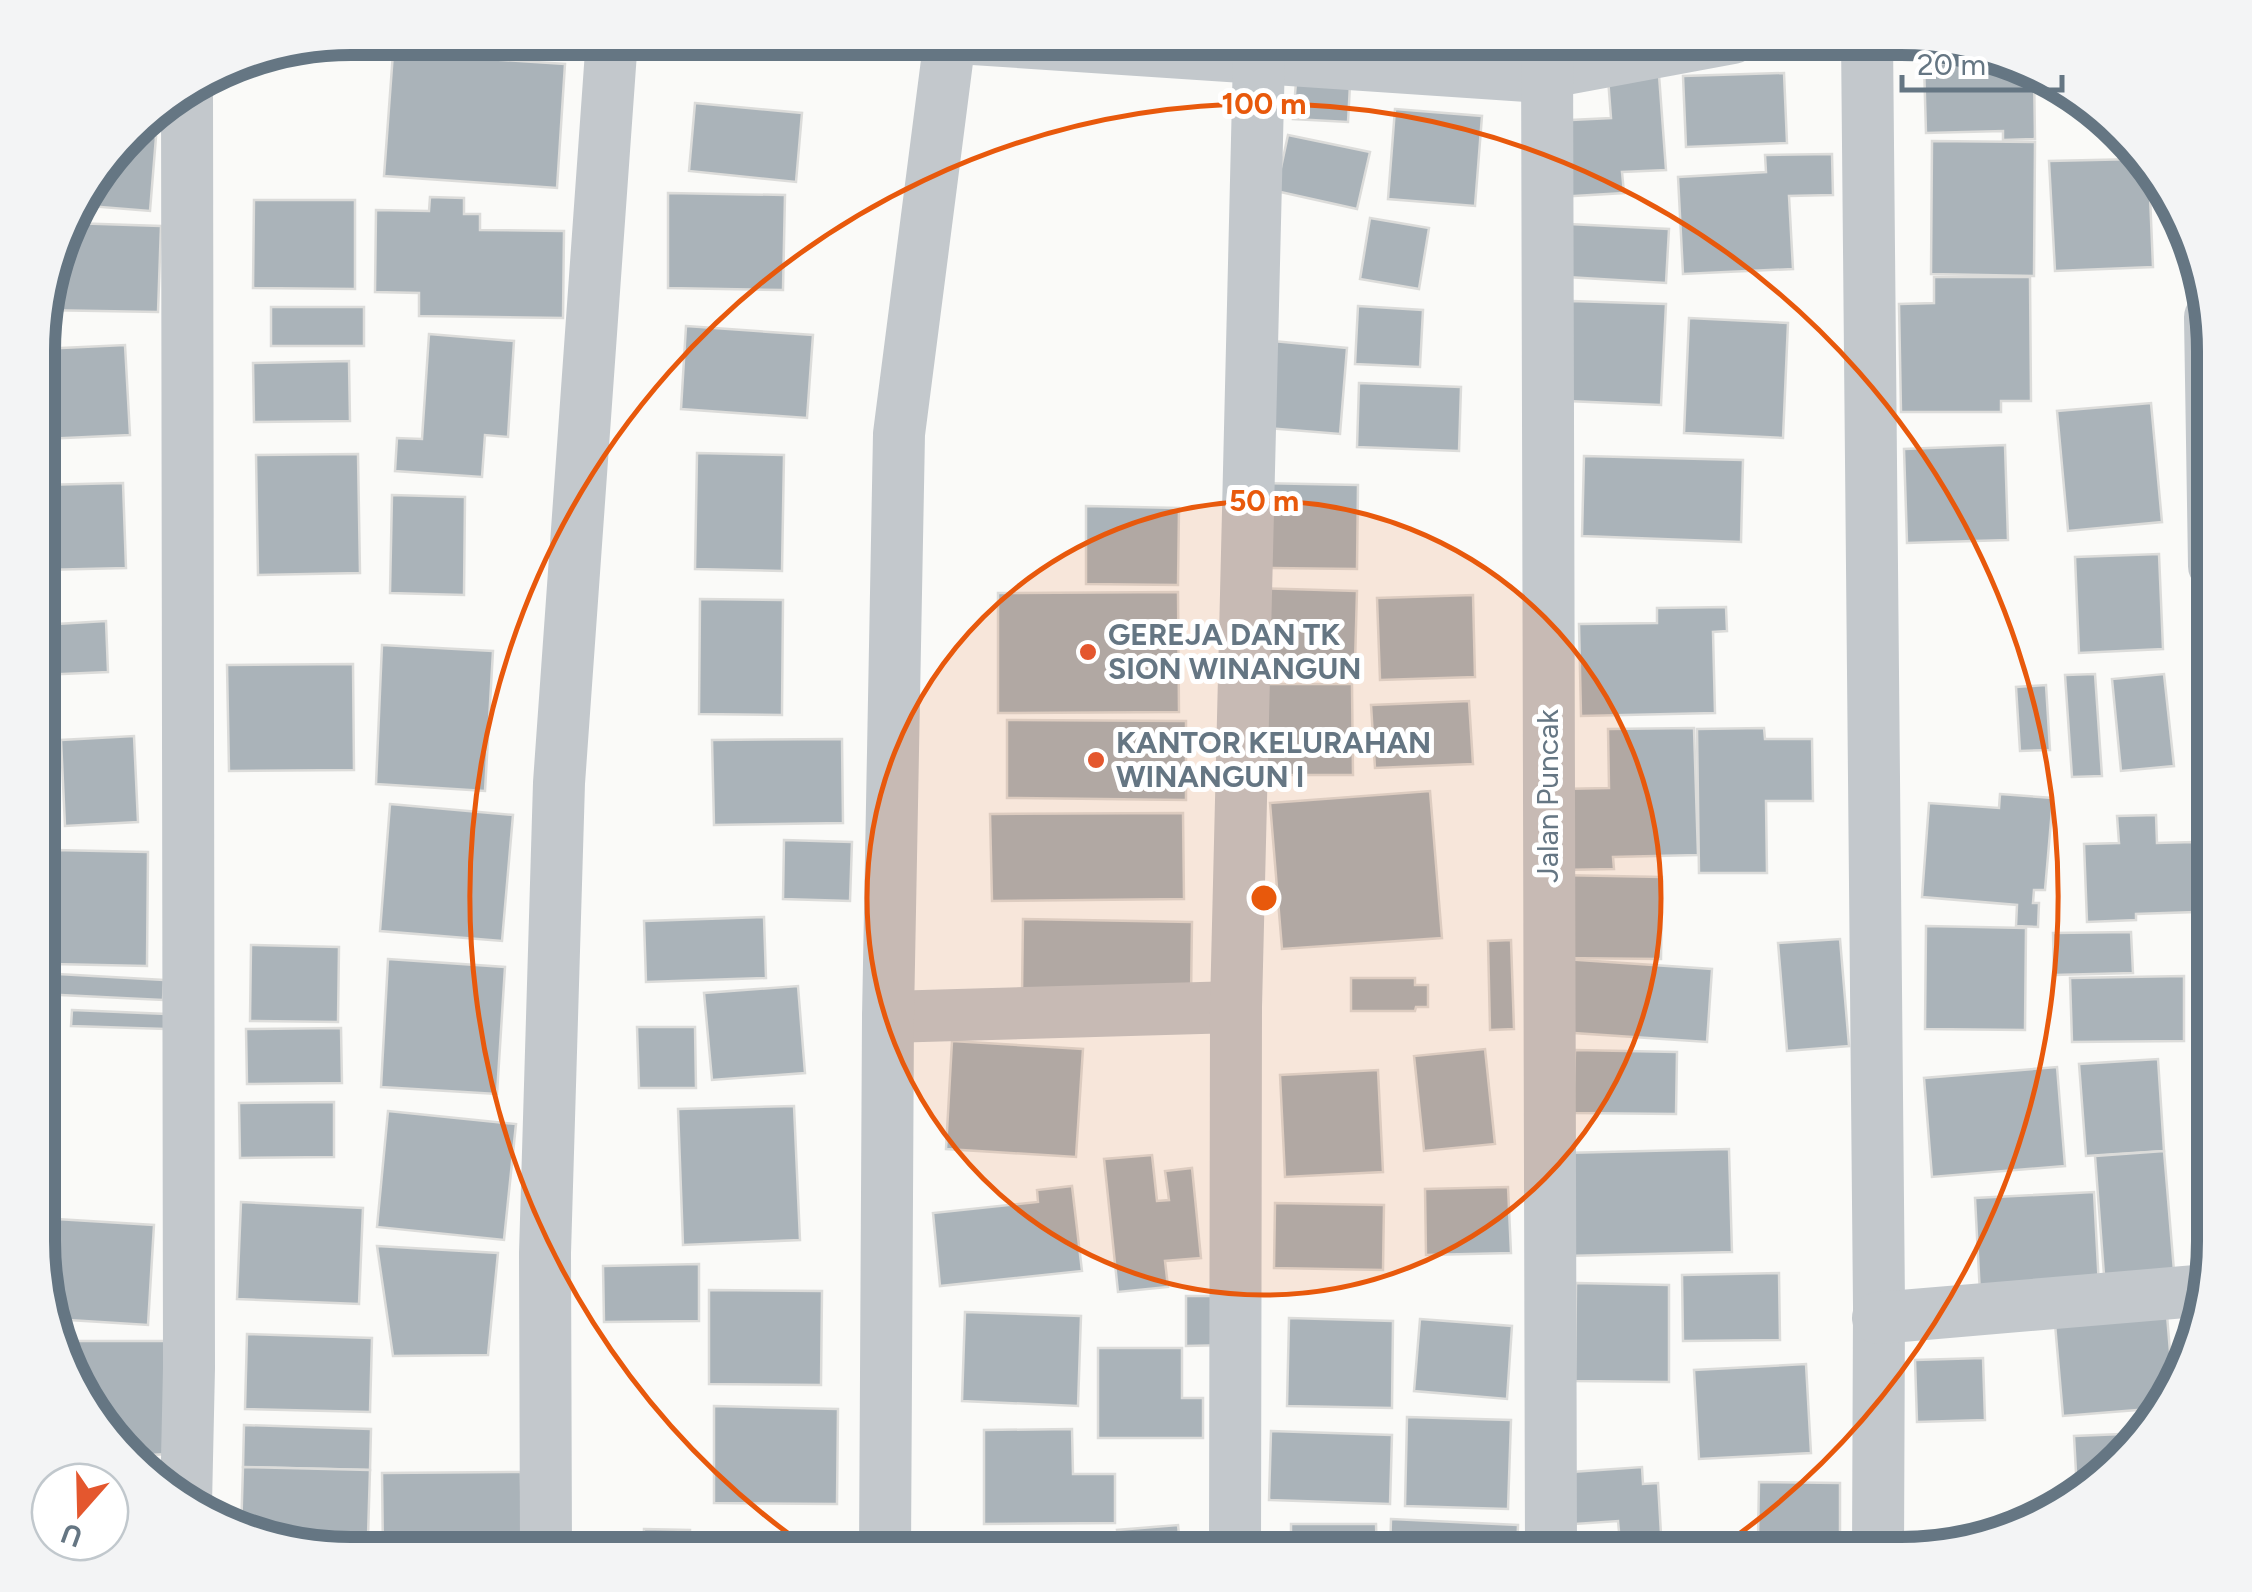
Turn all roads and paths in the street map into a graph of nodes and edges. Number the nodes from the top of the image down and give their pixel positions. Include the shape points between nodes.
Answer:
1 (611, 55) edge
2 (952, 55) edge
3 (1235, 56) edge
4 (1546, 56) edge
5 (1867, 56) edge
6 (1258, 57) junction
7 (187, 105) edge
8 (1236, 1006) junction
9 (888, 1018) junction
10 (2192, 1291) edge
11 (1878, 1318) junction
12 (186, 1486) edge
13 (546, 1536) edge
14 (885, 1536) edge
15 (1235, 1537) edge
16 (1551, 1537) edge
17 (1878, 1537) edge

1 - 13 street via 559,783 545,1253
2 - 9 street via 899,434
3 - 6 street
4 - 6 street via 1492,76
4 - 16 street, Jalan Puncak
5 - 11 street
6 - 8 street
7 - 12 street
8 - 9 street
8 - 15 street
9 - 14 street
10 - 11 street
11 - 17 street

